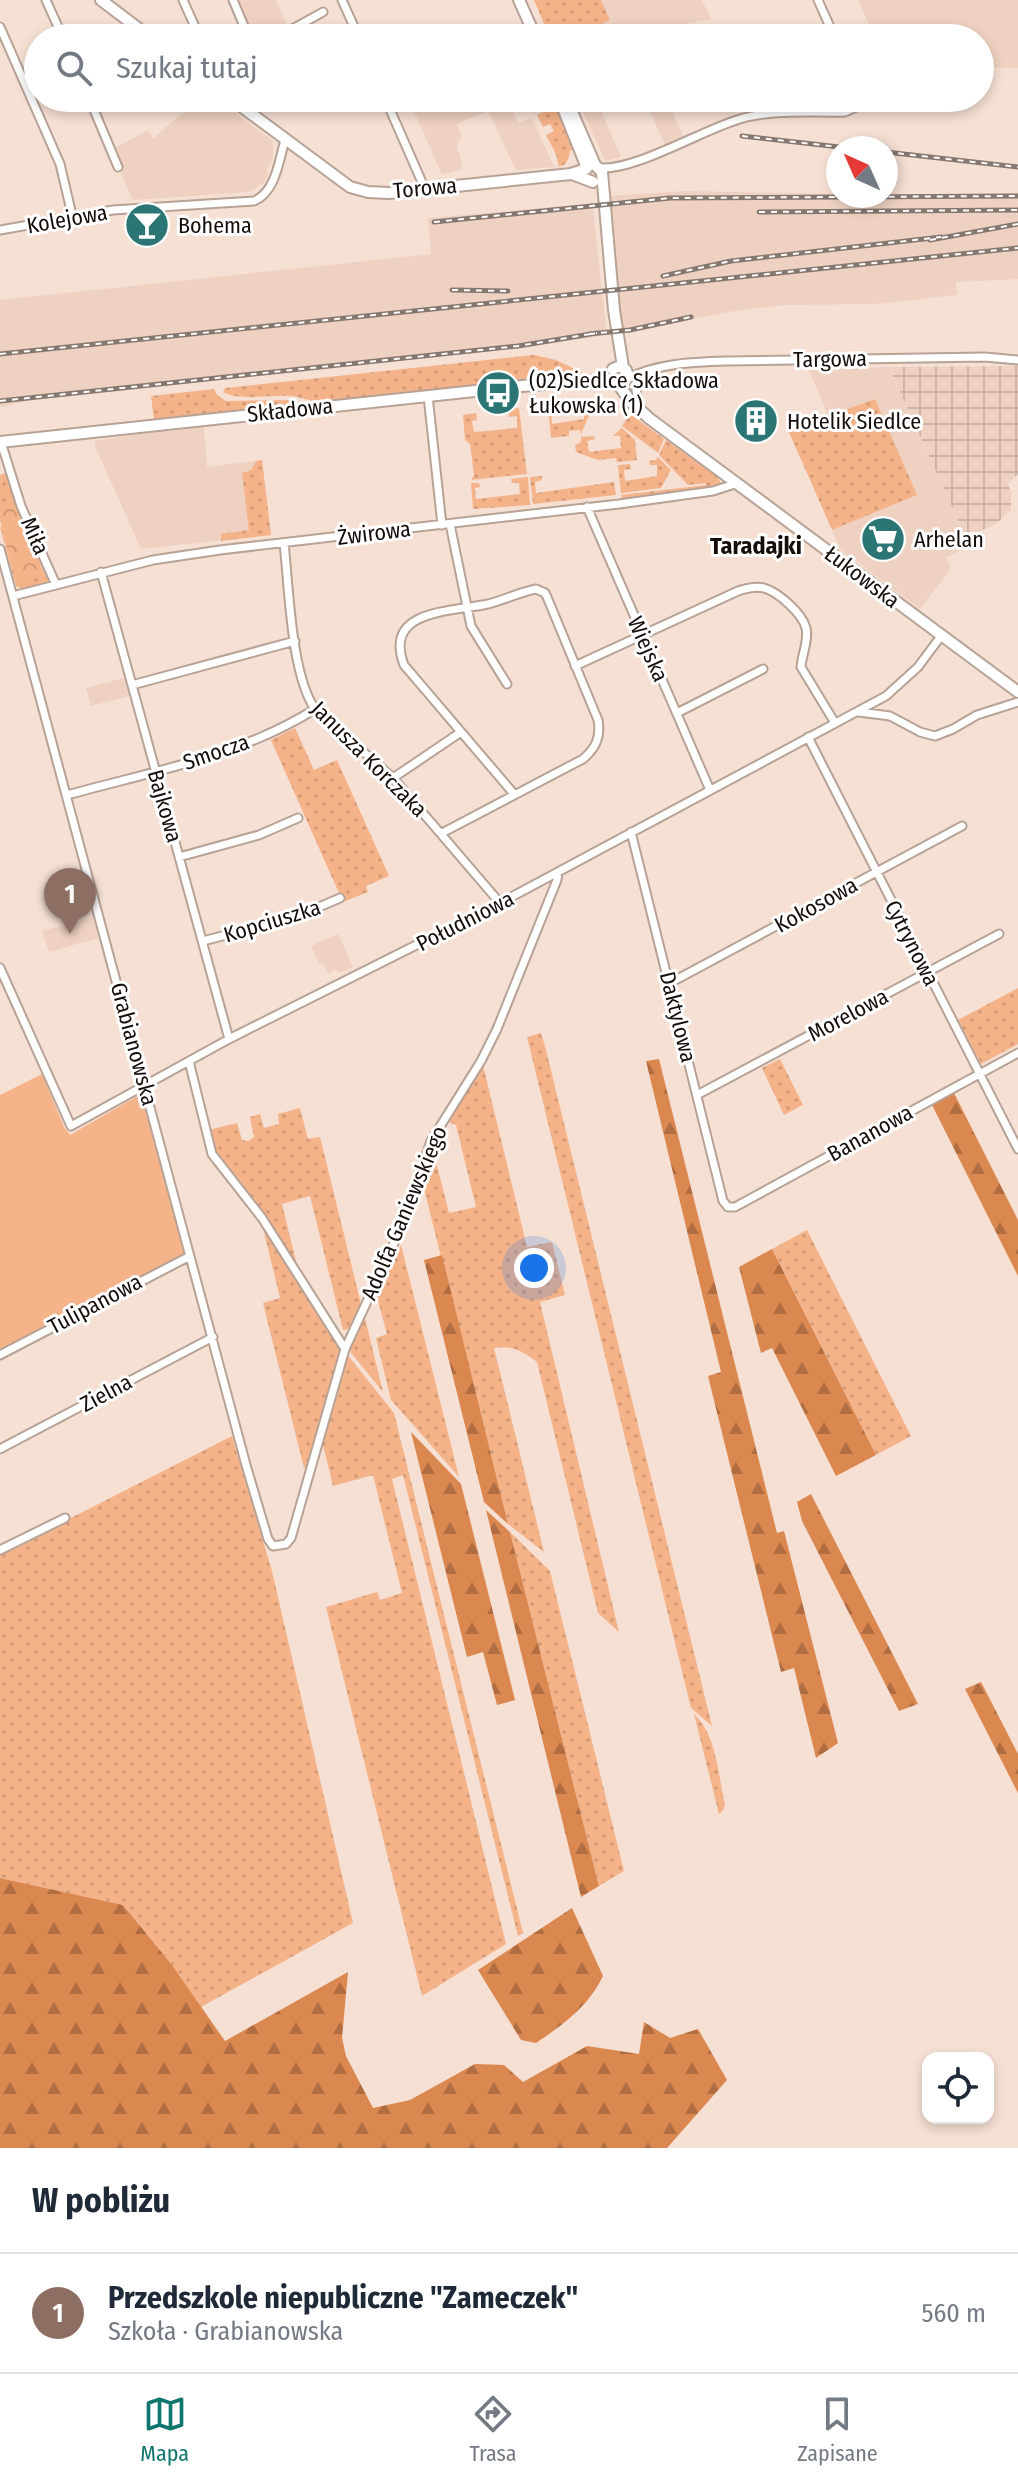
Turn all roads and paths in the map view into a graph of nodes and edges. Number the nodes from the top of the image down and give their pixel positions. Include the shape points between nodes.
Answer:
1 (46, 0) edge
2 (101, 0) edge
3 (183, 0) edge
4 (233, 0) edge
5 (342, 0) edge
6 (519, 0) edge
7 (818, 0) edge
8 (323, 12) dead end
9 (57, 24) edge
10 (133, 24) edge
11 (194, 24) edge
12 (243, 24) edge
13 (301, 24) edge
14 (353, 24) edge
15 (530, 24) edge
16 (829, 24) edge
17 (0, 27) edge
18 (24, 82) edge
19 (37, 112) edge
20 (95, 112) edge
21 (248, 112) edge
22 (391, 112) edge
23 (564, 112) edge
24 (572, 112) edge
25 (845, 112) edge
26 (288, 142) junction
27 (580, 152) junction
28 (118, 167) dead end
29 (596, 172) junction
30 (567, 174) junction
31 (423, 189) junction
32 (73, 219) junction
33 (0, 230) edge
34 (1018, 360) edge
35 (645, 371) junction
36 (619, 376) junction
37 (428, 396) junction
38 (634, 405) junction
39 (1, 442) edge
40 (738, 483) junction
41 (587, 507) junction
42 (446, 524) junction
43 (284, 543) junction
44 (0, 549) edge
45 (101, 572) junction
46 (56, 585) junction
47 (13, 596) junction
48 (466, 609) junction
49 (642, 635) junction
50 (941, 636) junction
51 (295, 641) junction
52 (575, 666) junction
53 (763, 669) dead end
54 (507, 684) dead end
55 (132, 685) junction
56 (1018, 692) edge
57 (1018, 702) edge
58 (315, 709) junction
59 (857, 712) junction
60 (677, 713) junction
61 (835, 723) junction
62 (461, 732) junction
63 (808, 737) junction
64 (155, 771) junction
65 (393, 778) junction
66 (710, 790) junction
67 (514, 794) junction
68 (67, 795) junction
69 (298, 818) dead end
70 (962, 826) dead end
71 (631, 832) junction
72 (442, 833) junction
73 (179, 857) junction
74 (876, 872) junction
75 (558, 873) junction
76 (340, 898) dead end
77 (500, 903) junction
78 (999, 934) dead end
79 (203, 941) junction
80 (0, 968) edge
81 (927, 973) junction
82 (670, 983) junction
83 (229, 1039) junction
84 (1018, 1053) edge
85 (189, 1061) junction
86 (979, 1074) junction
87 (144, 1084) junction
88 (697, 1095) junction
89 (1018, 1149) edge
90 (724, 1203) joint
91 (190, 1256) junction
92 (213, 1337) junction
93 (345, 1349) junction
94 (0, 1355) edge
95 (0, 1449) edge
96 (65, 1518) dead end
97 (268, 1539) joint
98 (0, 1550) edge

1 - 9 street
2 - 10 main road
3 - 11 street
4 - 12 street
5 - 14 street
6 - 15 main road
7 - 16 street
8 - 13 street
17 - 18 street
19 - 32 street via 60,164
20 - 28 street
21 - 26 main road, Torowa
22 - 31 street
23 - 27 main road
24 - 29 main road
25 - 29 street, Torowa via 750,116
26 - 31 main road, Torowa via 350,187 368,192
26 - 32 street, Kolejowa via 261,199 113,210
27 - 29 main road
27 - 30 main road
29 - 30 main road, Torowa
29 - 36 main road
30 - 31 main road, Torowa
32 - 33 street, Kolejowa
34 - 35 street, Targowa via 694,362
35 - 36 street, Targowa
35 - 38 street
36 - 37 main road, Składowa
36 - 38 main road
37 - 39 main road, Składowa
37 - 42 street
38 - 40 main road, Łukowska
39 - 46 street, Miła via 21,506
40 - 41 street, Żwirowa
40 - 50 main road, Łukowska
41 - 42 street, Żwirowa
41 - 49 street, Wiejska
42 - 43 street, Żwirowa
42 - 48 street
43 - 45 street, Żwirowa
43 - 51 street, Janusza Korczaka
44 - 47 street, Grabianowska
45 - 46 street, Żwirowa
45 - 55 street, Bajkowa
46 - 47 street, Żwirowa
47 - 68 street, Grabianowska
48 - 52 street via 541,590
48 - 54 street
48 - 62 street via 409,623 399,635 398,650 404,665
49 - 52 street
49 - 60 street, Wiejska
49 - 61 street via 738,591 764,588 805,625 801,667
50 - 56 main road, Łukowska
50 - 59 street, Południowa via 908,678
51 - 55 street
51 - 58 street, Janusza Korczaka via 301,682
52 - 67 street via 598,720 596,745 583,759
53 - 60 street
55 - 64 street, Bajkowa
57 - 59 street via 935,736 890,716
58 - 64 street, Smocza via 224,752
58 - 65 street, Janusza Korczaka
59 - 61 street, Południowa
60 - 66 street, Wiejska
61 - 63 street, Południowa
62 - 65 street
62 - 67 street
63 - 66 street, Południowa
63 - 74 street, Cytrynowa
64 - 68 street, Smocza
64 - 73 street, Bajkowa
65 - 72 street, Janusza Korczaka
66 - 71 street, Południowa
67 - 72 street
68 - 87 street, Grabianowska
69 - 73 street via 259,835
70 - 74 street, Kokosowa
71 - 75 street, Południowa
71 - 82 street, Daktylowa
72 - 77 street, Janusza Korczaka
73 - 79 street, Bajkowa
74 - 81 street, Cytrynowa
74 - 82 street, Kokosowa
75 - 77 street, Południowa
75 - 93 street, Adolfa Ganiewskiego via 497,1029 431,1141 401,1228
76 - 79 street, Kopciuszka via 298,916
77 - 83 street, Południowa
78 - 81 street, Morelowa
79 - 83 street, Bajkowa
80 - 87 street, Południowa via 71,1126
81 - 86 street, Cytrynowa
81 - 88 street, Morelowa
82 - 88 street, Daktylowa
83 - 85 street, Południowa
84 - 86 street, Bananowa
85 - 87 street, Południowa
85 - 93 street via 212,1154 262,1218
86 - 89 street, Cytrynowa
86 - 90 street, Bananowa via 735,1207
87 - 91 street, Grabianowska
88 - 90 street, Daktylowa
91 - 92 street, Grabianowska
91 - 94 street, Tulipanowa
92 - 95 street, Zielna
92 - 97 street, Grabianowska
93 - 97 street, Adolfa Ganiewskiego via 291,1538 279,1547
96 - 98 street

